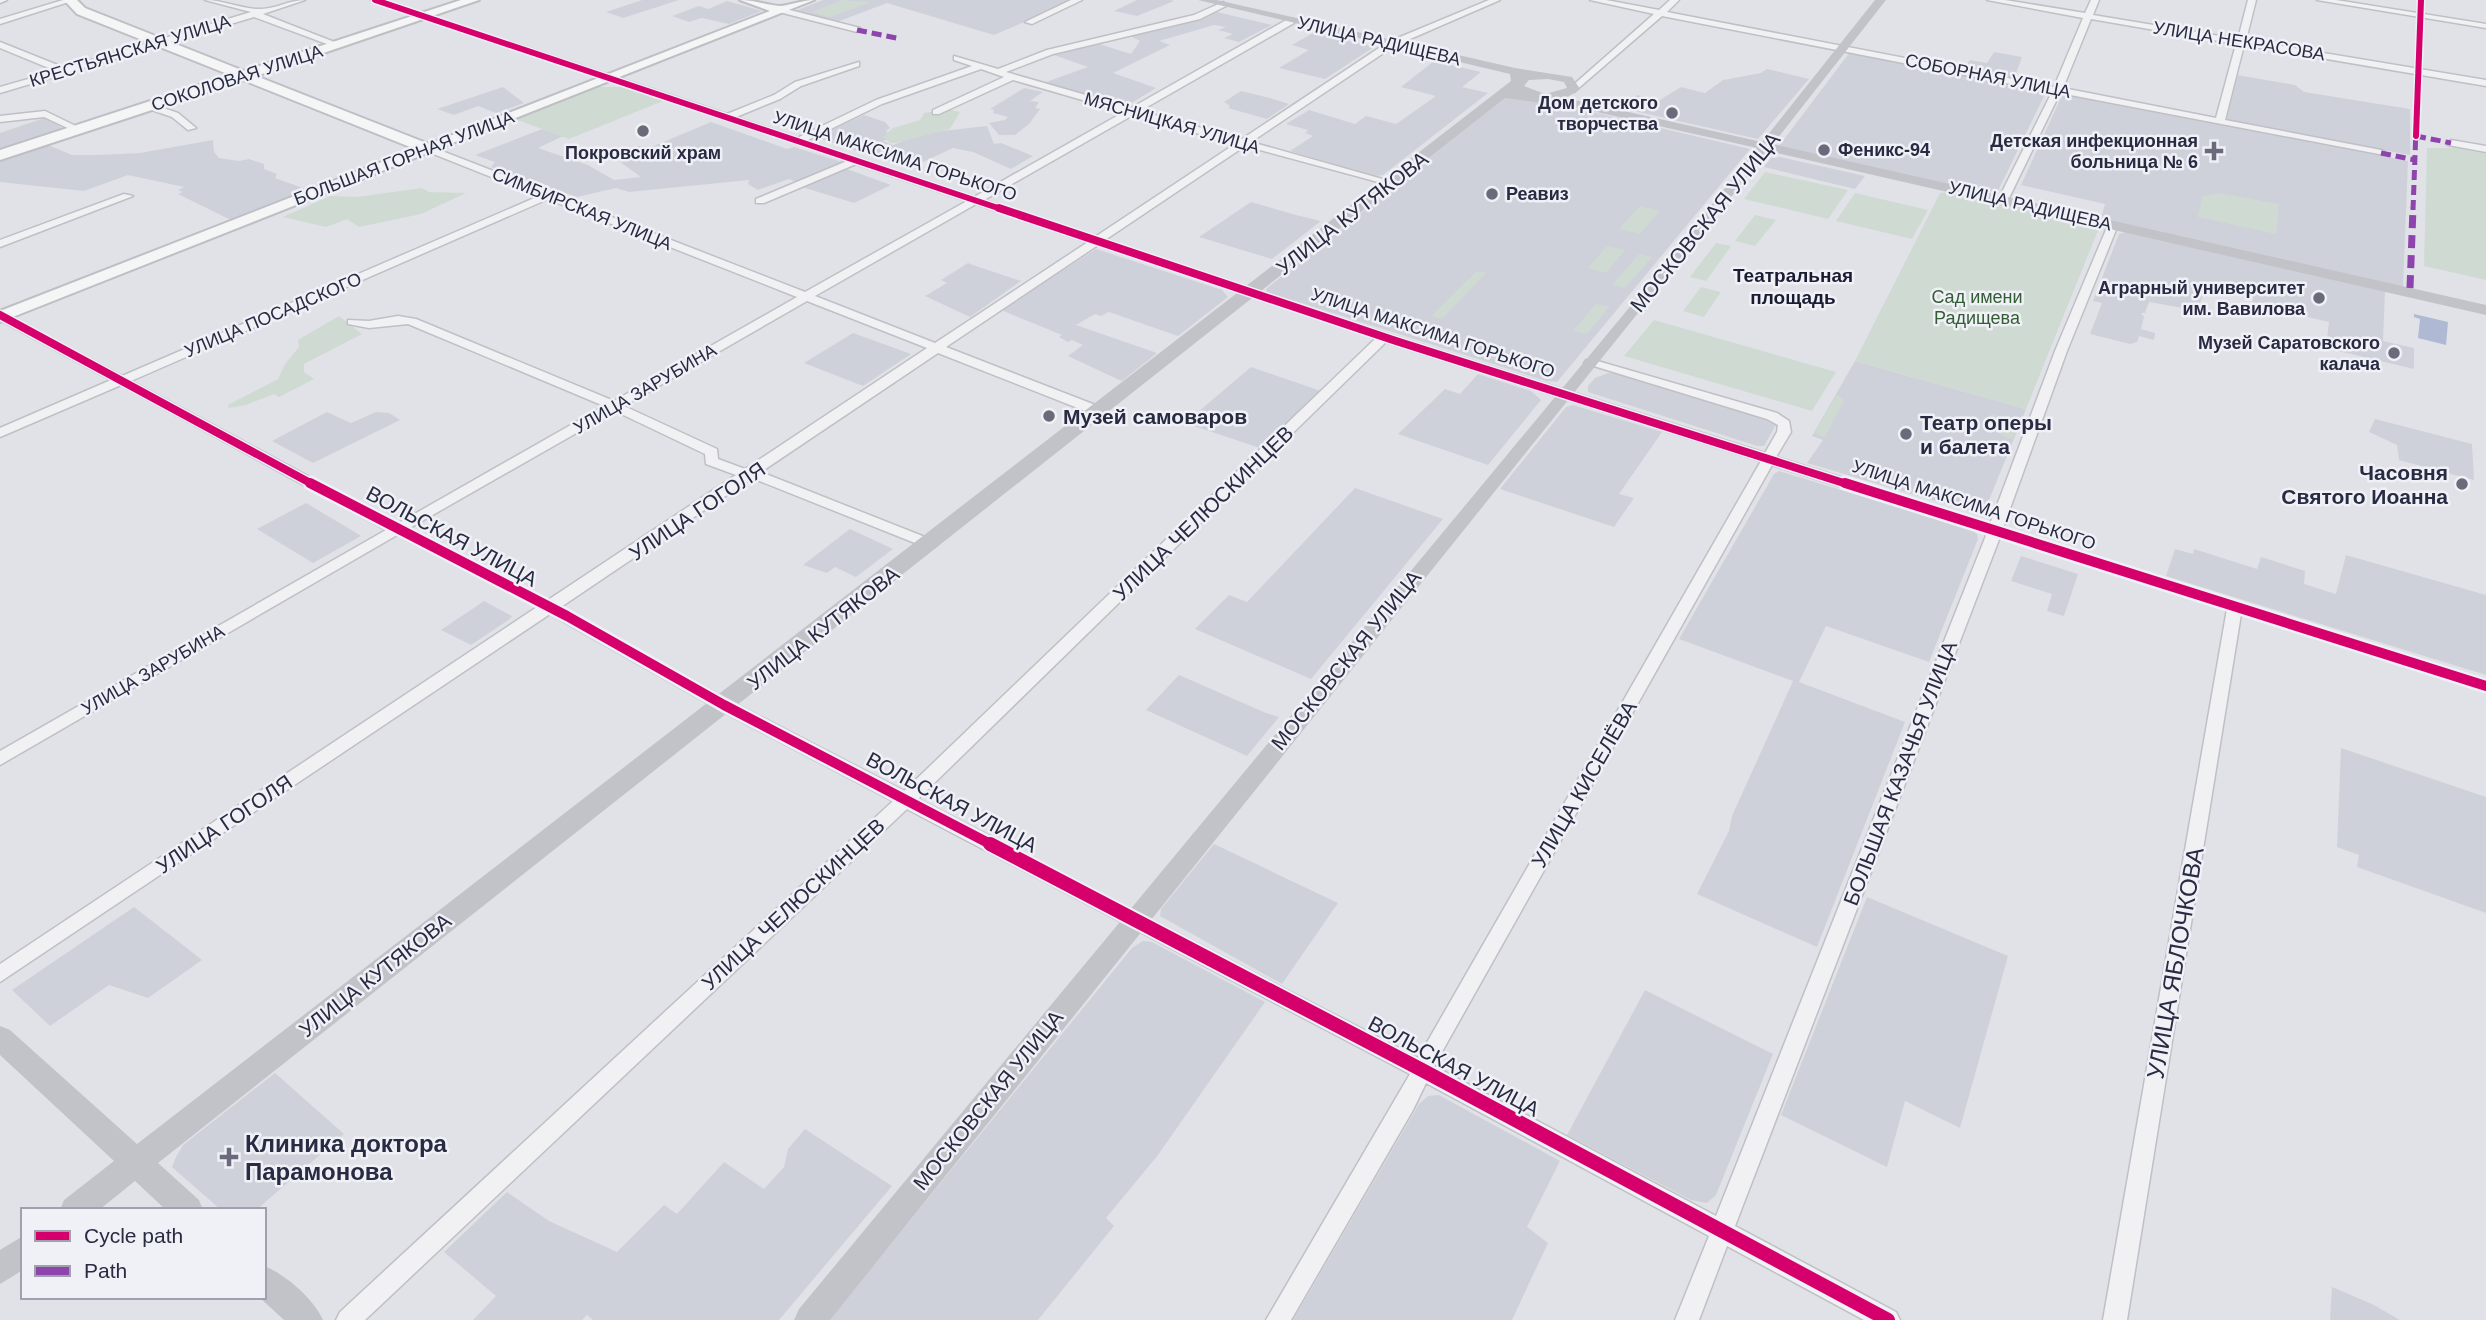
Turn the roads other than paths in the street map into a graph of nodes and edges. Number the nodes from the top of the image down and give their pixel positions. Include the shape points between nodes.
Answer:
1 (71, 0) edge
2 (209, 0) edge
3 (301, 0) edge
4 (374, 0) edge
5 (473, 0) edge
6 (746, 0) edge
7 (808, 0) edge
8 (1078, 0) edge
9 (1203, 0) edge
10 (1496, 0) edge
11 (1594, 0) edge
12 (1675, 0) edge
13 (1881, 0) edge
14 (1991, 0) edge
15 (2095, 0) edge
16 (2252, 0) edge
17 (2321, 0) edge
18 (1223, 3) edge
19 (782, 10) junction
20 (258, 13) junction
21 (1660, 13) junction
22 (426, 16) junction
23 (2088, 17) junction
24 (1291, 21) junction
25 (0, 22) edge
26 (1029, 22) dead end
27 (2486, 26) edge
28 (857, 30) dead end
29 (2241, 42) junction
30 (161, 43) junction
31 (1391, 44) junction
32 (0, 45) edge
33 (338, 45) junction
34 (1843, 48) junction
35 (957, 58) dead end
36 (856, 64) dead end
37 (981, 66) junction
38 (62, 70) junction
39 (1001, 71) junction
40 (244, 75) junction
41 (1548, 75) junction
42 (1012, 77) junction
43 (1516, 77) junction
44 (609, 78) junction
45 (1588, 78) junction
46 (2486, 83) edge
47 (1574, 89) junction
48 (2058, 89) junction
49 (0, 90) edge
50 (1502, 94) junction
51 (1540, 96) junction
52 (1574, 103) junction
53 (149, 106) junction
54 (936, 112) dead end
55 (1130, 112) junction
56 (726, 118) junction
57 (0, 119) edge
58 (2220, 121) junction
59 (191, 128) dead end
60 (77, 129) junction
61 (796, 142) junction
62 (2451, 143) dead end
63 (1243, 144) junction
64 (1765, 146) junction
65 (429, 149) junction
66 (2486, 149) edge
67 (2381, 153) dead end
68 (0, 155) edge
69 (855, 161) junction
70 (1388, 184) junction
71 (128, 196) dead end
72 (547, 196) junction
73 (2003, 200) junction
74 (760, 201) dead end
75 (973, 201) junction
76 (2113, 225) junction
77 (1096, 241) junction
78 (0, 244) edge
79 (1250, 293) junction
80 (804, 297) junction
81 (2486, 310) edge
82 (1, 316) edge
83 (352, 322) dead end
84 (1384, 337) junction
85 (937, 349) junction
86 (1590, 363) junction
87 (120, 380) junction
88 (1565, 394) junction
89 (615, 406) junction
90 (1098, 411) junction
91 (0, 433) edge
92 (1769, 458) junction
93 (753, 474) junction
94 (1995, 529) junction
95 (398, 530) junction
96 (930, 544) junction
97 (2235, 606) junction
98 (549, 608) junction
99 (2486, 686) edge
100 (724, 705) junction
101 (0, 759) edge
102 (906, 799) junction
103 (1136, 919) junction
104 (0, 974) edge
105 (0, 1038) edge
106 (1422, 1070) junction
107 (135, 1160) junction
108 (77, 1208) edge
109 (186, 1208) edge
110 (1721, 1232) junction
111 (21, 1253) edge
112 (0, 1269) edge
113 (266, 1283) edge
114 (307, 1320) edge
115 (348, 1320) edge
116 (810, 1320) edge
117 (1278, 1320) edge
118 (1687, 1320) edge
119 (1888, 1320) edge
120 (2115, 1320) edge

1 - 25 street
1 - 30 main road, СИМБИРСКАЯ УЛИЦА via 81,11
2 - 20 street
3 - 20 street, КРЕСТЬЯНСКАЯ УЛИЦА
4 - 22 street, УЛИЦА МАКСИМА ГОРЬКОГО
5 - 22 main road, СОКОЛОВАЯ УЛИЦА
6 - 19 main road
7 - 19 main road, БОЛЬШАЯ ГОРНАЯ УЛИЦА
8 - 26 street
9 - 18 street, УЛИЦА РАДИЩЕВА
10 - 31 street, УЛИЦА ГОГОЛЯ
11 - 21 street, СОБОРНАЯ УЛИЦА
12 - 21 street
13 - 34 street, МОСКОВСКАЯ УЛИЦА
14 - 23 street, УЛИЦА НЕКРАСОВА
15 - 23 street
16 - 29 street
17 - 27 street
18 - 24 street, УЛИЦА РАДИЩЕВА
18 - 39 street via 1197,17 1050,52
19 - 28 street
19 - 44 main road, БОЛЬШАЯ ГОРНАЯ УЛИЦА
20 - 30 street, КРЕСТЬЯНСКАЯ УЛИЦА
20 - 33 street
21 - 34 street, СОБОРНАЯ УЛИЦА
21 - 45 street
22 - 33 main road, СОКОЛОВАЯ УЛИЦА
22 - 44 street, УЛИЦА МАКСИМА ГОРЬКОГО
23 - 29 street, УЛИЦА НЕКРАСОВА
23 - 48 street
24 - 31 street, УЛИЦА РАДИЩЕВА
24 - 55 street, УЛИЦА ЗАРУБИНА
29 - 46 street, УЛИЦА НЕКРАСОВА
29 - 58 street
30 - 38 street, КРЕСТЬЯНСКАЯ УЛИЦА
30 - 40 main road, СИМБИРСКАЯ УЛИЦА
31 - 43 street, УЛИЦА РАДИЩЕВА
31 - 63 street, УЛИЦА ГОГОЛЯ
32 - 38 street
33 - 40 main road, СОКОЛОВАЯ УЛИЦА
34 - 48 street, СОБОРНАЯ УЛИЦА
34 - 64 street, МОСКОВСКАЯ УЛИЦА
35 - 37 street, МЯСНИЦКАЯ УЛИЦА
36 - 56 street via 798,84
37 - 39 street, МЯСНИЦКАЯ УЛИЦА
37 - 61 street via 879,102
38 - 49 street, КРЕСТЬЯНСКАЯ УЛИЦА
39 - 42 street, МЯСНИЦКАЯ УЛИЦА
40 - 53 main road, СОКОЛОВАЯ УЛИЦА
40 - 65 main road, СИМБИРСКАЯ УЛИЦА
41 - 43 street
41 - 45 street
41 - 47 street via 1568,80
42 - 54 street
42 - 55 street, МЯСНИЦКАЯ УЛИЦА
43 - 50 street, УЛИЦА КУТЯКОВА
43 - 51 street via 1525,92
44 - 56 street, УЛИЦА МАКСИМА ГОРЬКОГО
44 - 65 main road, БОЛЬШАЯ ГОРНАЯ УЛИЦА
45 - 47 street
47 - 51 street via 1558,96
47 - 52 street via 1570,97
48 - 58 street, СОБОРНАЯ УЛИЦА
48 - 73 street
50 - 51 street
50 - 70 street, УЛИЦА КУТЯКОВА
51 - 52 street, УЛИЦА РАДИЩЕВА
52 - 64 street, УЛИЦА РАДИЩЕВА
53 - 59 street
53 - 60 main road, СОКОЛОВАЯ УЛИЦА
55 - 63 street, МЯСНИЦКАЯ УЛИЦА
55 - 75 street, УЛИЦА ЗАРУБИНА
56 - 61 street, УЛИЦА МАКСИМА ГОРЬКОГО
57 - 60 street via 45,114
58 - 67 street, СОБОРНАЯ УЛИЦА
60 - 68 main road, СОКОЛОВАЯ УЛИЦА
61 - 69 street, УЛИЦА МАКСИМА ГОРЬКОГО
62 - 66 street
63 - 70 street, МЯСНИЦКАЯ УЛИЦА
63 - 77 street, УЛИЦА ГОГОЛЯ
64 - 73 street, УЛИЦА РАДИЩЕВА
64 - 86 street, МОСКОВСКАЯ УЛИЦА
65 - 72 street, СИМБИРСКАЯ УЛИЦА
65 - 82 main road, БОЛЬШАЯ ГОРНАЯ УЛИЦА
69 - 74 street
69 - 75 street, УЛИЦА МАКСИМА ГОРЬКОГО
70 - 79 street, УЛИЦА КУТЯКОВА
71 - 78 street
72 - 80 street, СИМБИРСКАЯ УЛИЦА
72 - 87 street, УЛИЦА ПОСАДСКОГО
73 - 76 street, УЛИЦА РАДИЩЕВА
75 - 77 street, УЛИЦА МАКСИМА ГОРЬКОГО
75 - 80 street, УЛИЦА ЗАРУБИНА
76 - 81 street, УЛИЦА РАДИЩЕВА
76 - 94 street, БОЛЬШАЯ КАЗАЧЬЯ УЛИЦА
77 - 79 street, УЛИЦА МАКСИМА ГОРЬКОГО
77 - 85 street, УЛИЦА ГОГОЛЯ
79 - 84 street, УЛИЦА МАКСИМА ГОРЬКОГО
79 - 90 street, УЛИЦА КУТЯКОВА
80 - 85 street, СИМБИРСКАЯ УЛИЦА
80 - 89 street, УЛИЦА ЗАРУБИНА
82 - 87 street, ВОЛЬСКАЯ УЛИЦА
83 - 89 street via 373,327 404,318
84 - 88 street, УЛИЦА МАКСИМА ГОРЬКОГО
84 - 102 street, УЛИЦА ЧЕЛЮСКИНЦЕВ
85 - 90 street, СИМБИРСКАЯ УЛИЦА
85 - 93 street, УЛИЦА ГОГОЛЯ
86 - 88 street, МОСКОВСКАЯ УЛИЦА
86 - 92 street, УЛИЦА КИСЕЛЁВА via 1772,416 1783,424 1784,432
87 - 91 street, УЛИЦА ПОСАДСКОГО
87 - 95 street, ВОЛЬСКАЯ УЛИЦА
88 - 92 street, УЛИЦА МАКСИМА ГОРЬКОГО
88 - 103 street, МОСКОВСКАЯ УЛИЦА
89 - 93 street via 712,452 711,461
89 - 95 street, УЛИЦА ЗАРУБИНА
90 - 96 street, УЛИЦА КУТЯКОВА
92 - 94 street, УЛИЦА МАКСИМА ГОРЬКОГО
92 - 106 street, УЛИЦА КИСЕЛЁВА
93 - 96 street
93 - 98 street, УЛИЦА ГОГОЛЯ
94 - 97 street, УЛИЦА МАКСИМА ГОРЬКОГО
94 - 110 street, БОЛЬШАЯ КАЗАЧЬЯ УЛИЦА
95 - 98 street, ВОЛЬСКАЯ УЛИЦА
95 - 101 street, УЛИЦА ЗАРУБИНА
96 - 100 street, УЛИЦА КУТЯКОВА
97 - 99 street, УЛИЦА МАКСИМА ГОРЬКОГО
97 - 120 street, УЛИЦА ЯБЛОЧКОВА
98 - 100 street, ВОЛЬСКАЯ УЛИЦА
98 - 104 street, УЛИЦА ГОГОЛЯ
100 - 102 street, ВОЛЬСКАЯ УЛИЦА
100 - 107 street, УЛИЦА КУТЯКОВА
102 - 103 street, ВОЛЬСКАЯ УЛИЦА
102 - 115 street, УЛИЦА ЧЕЛЮСКИНЦЕВ
103 - 106 street, ВОЛЬСКАЯ УЛИЦА
103 - 116 street, МОСКОВСКАЯ УЛИЦА
105 - 107 street
106 - 110 street, ВОЛЬСКАЯ УЛИЦА
106 - 117 street, УЛИЦА КИСЕЛЁВА
107 - 108 street, УЛИЦА КУТЯКОВА
107 - 109 street
110 - 118 street, БОЛЬШАЯ КАЗАЧЬЯ УЛИЦА
110 - 119 street, ВОЛЬСКАЯ УЛИЦА
111 - 112 street
113 - 114 street

